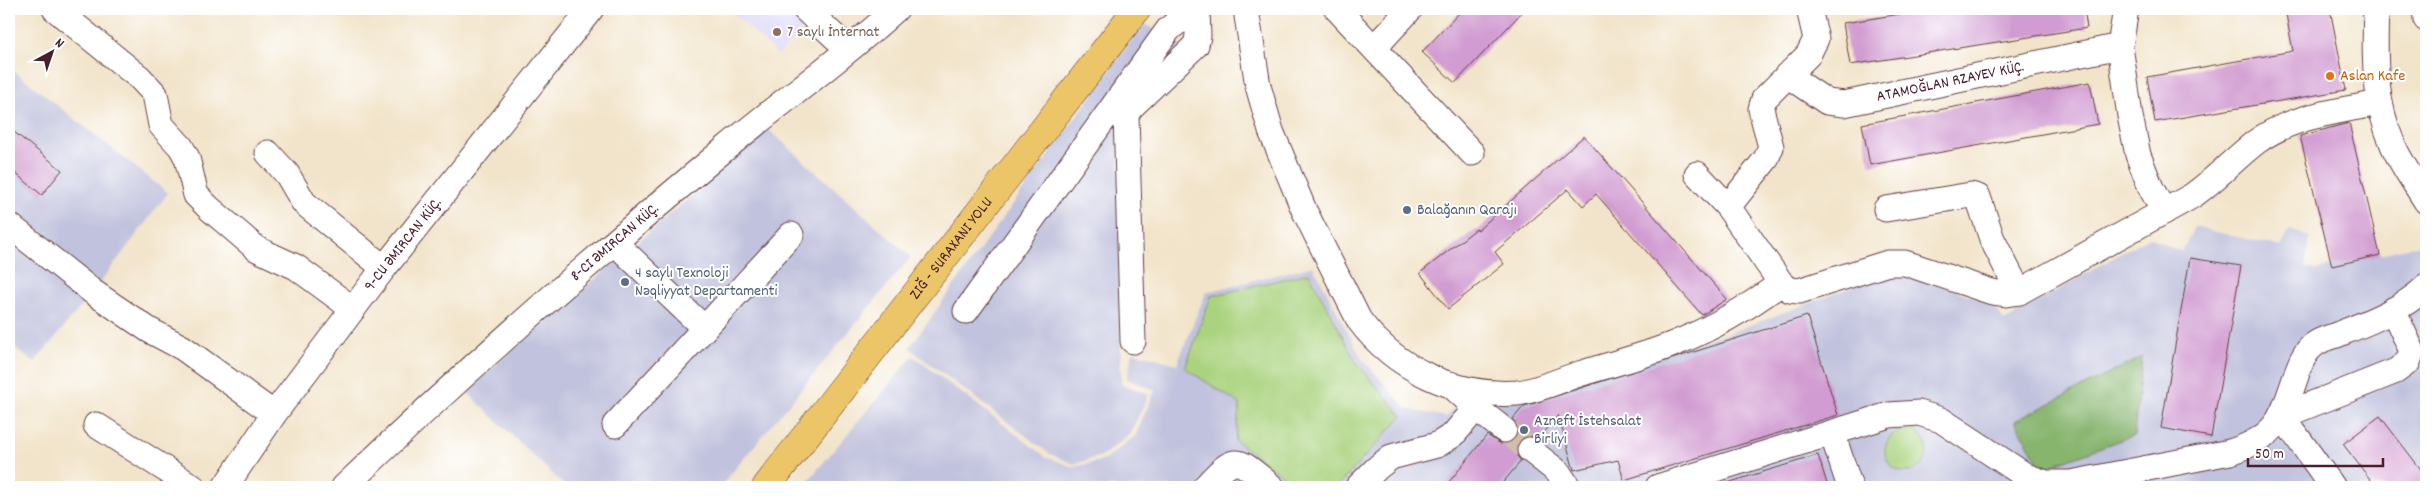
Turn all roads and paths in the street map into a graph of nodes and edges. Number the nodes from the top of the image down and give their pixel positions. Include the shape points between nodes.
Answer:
1 (55, 9) edge
2 (590, 9) edge
3 (805, 9) edge
4 (896, 9) edge
5 (1137, 9) edge
6 (1248, 9) edge
7 (1337, 9) edge
8 (1410, 9) edge
9 (1810, 9) edge
10 (2126, 9) edge
11 (2376, 9) edge
12 (2425, 9) edge
13 (1196, 11) edge
14 (2426, 19) edge
15 (2120, 46) junction
16 (1375, 47) junction
17 (848, 49) junction
18 (1787, 75) junction
19 (2380, 103) junction
20 (268, 153) dead end
21 (1472, 153) dead end
22 (2408, 172) junction
23 (1697, 174) dead end
24 (2426, 189) edge
25 (2426, 201) edge
26 (1728, 206) junction
27 (1886, 209) dead end
28 (2164, 212) junction
29 (9, 225) edge
30 (791, 235) dead end
31 (615, 243) junction
32 (384, 268) junction
33 (1781, 283) junction
34 (2426, 287) edge
35 (2019, 292) junction
36 (354, 309) junction
37 (2393, 310) junction
38 (966, 311) dead end
39 (704, 328) junction
40 (1133, 341) dead end
41 (1450, 384) junction
42 (1476, 408) junction
43 (274, 414) junction
44 (2282, 416) junction
45 (96, 425) dead end
46 (615, 426) dead end
47 (1504, 430) tunnel mouth
48 (1832, 433) junction
49 (1530, 450) tunnel mouth
50 (193, 487) edge
51 (225, 487) edge
52 (344, 487) edge
53 (766, 487) edge
54 (1205, 487) edge
55 (1272, 487) edge
56 (1358, 487) edge
57 (1568, 487) edge
58 (1658, 487) edge
59 (1850, 487) edge
60 (2333, 487) edge

1 - 36 street via 155,94 162,125 187,158 196,195 243,239 296,267
2 - 32 street, 9-CU ƏMIRCAN KÜÇ.
3 - 17 street
4 - 17 street, 8-CI ƏMIRCAN KÜÇ.
5 - 53 main road
6 - 41 street via 1258,86 1271,131 1304,210 1359,320 1402,363
7 - 16 street
8 - 16 street
9 - 18 street via 1816,39 1808,55
10 - 15 street
11 - 19 street via 2376,78
12 - 14 street
13 - 38 street via 1168,30
13 - 40 street via 1196,45 1130,108 1126,116
15 - 18 street, ATAMOĞLAN RZAYEV KÜÇ. via 1844,104 1827,102
15 - 28 street via 2138,155
16 - 21 street
17 - 31 street, 8-CI ƏMIRCAN KÜÇ. via 725,148
18 - 26 street via 1764,99 1761,109 1771,147 1766,159
19 - 22 street via 2394,147
19 - 28 street via 2304,118 2276,130 2256,142 2212,182
20 - 32 street via 287,174 304,202
22 - 24 street
22 - 25 street
23 - 26 street
26 - 33 street
27 - 35 street via 1971,195 1978,198 1992,239
28 - 35 street
29 - 43 street via 93,292 149,330 183,348
30 - 39 street
31 - 39 street
31 - 52 street, 8-CI ƏMIRCAN KÜÇ. via 459,378
32 - 36 street, 9-CU ƏMIRCAN KÜÇ.
33 - 35 street via 1790,290 1799,291 1888,263 1905,263 1992,292
33 - 41 street via 1733,315 1675,344 1519,392 1489,392
34 - 37 street
36 - 43 street, 9-CU ƏMIRCAN KÜÇ.
37 - 44 street via 2314,344 2301,360
37 - 44 street via 2412,351 2408,362 2396,372
39 - 46 street
41 - 42 street
42 - 47 street
42 - 56 street via 1453,435 1438,445 1391,457
43 - 51 street, 9-CU ƏMIRCAN KÜÇ.
44 - 48 street via 2267,436 2253,445 2230,452 2071,483 2046,484 2026,476 1941,420 1919,413 1889,415
44 - 60 street
45 - 50 street
48 - 58 street
48 - 59 street
49 - 57 street via 1558,472
54 - 55 street via 1224,467 1240,462

